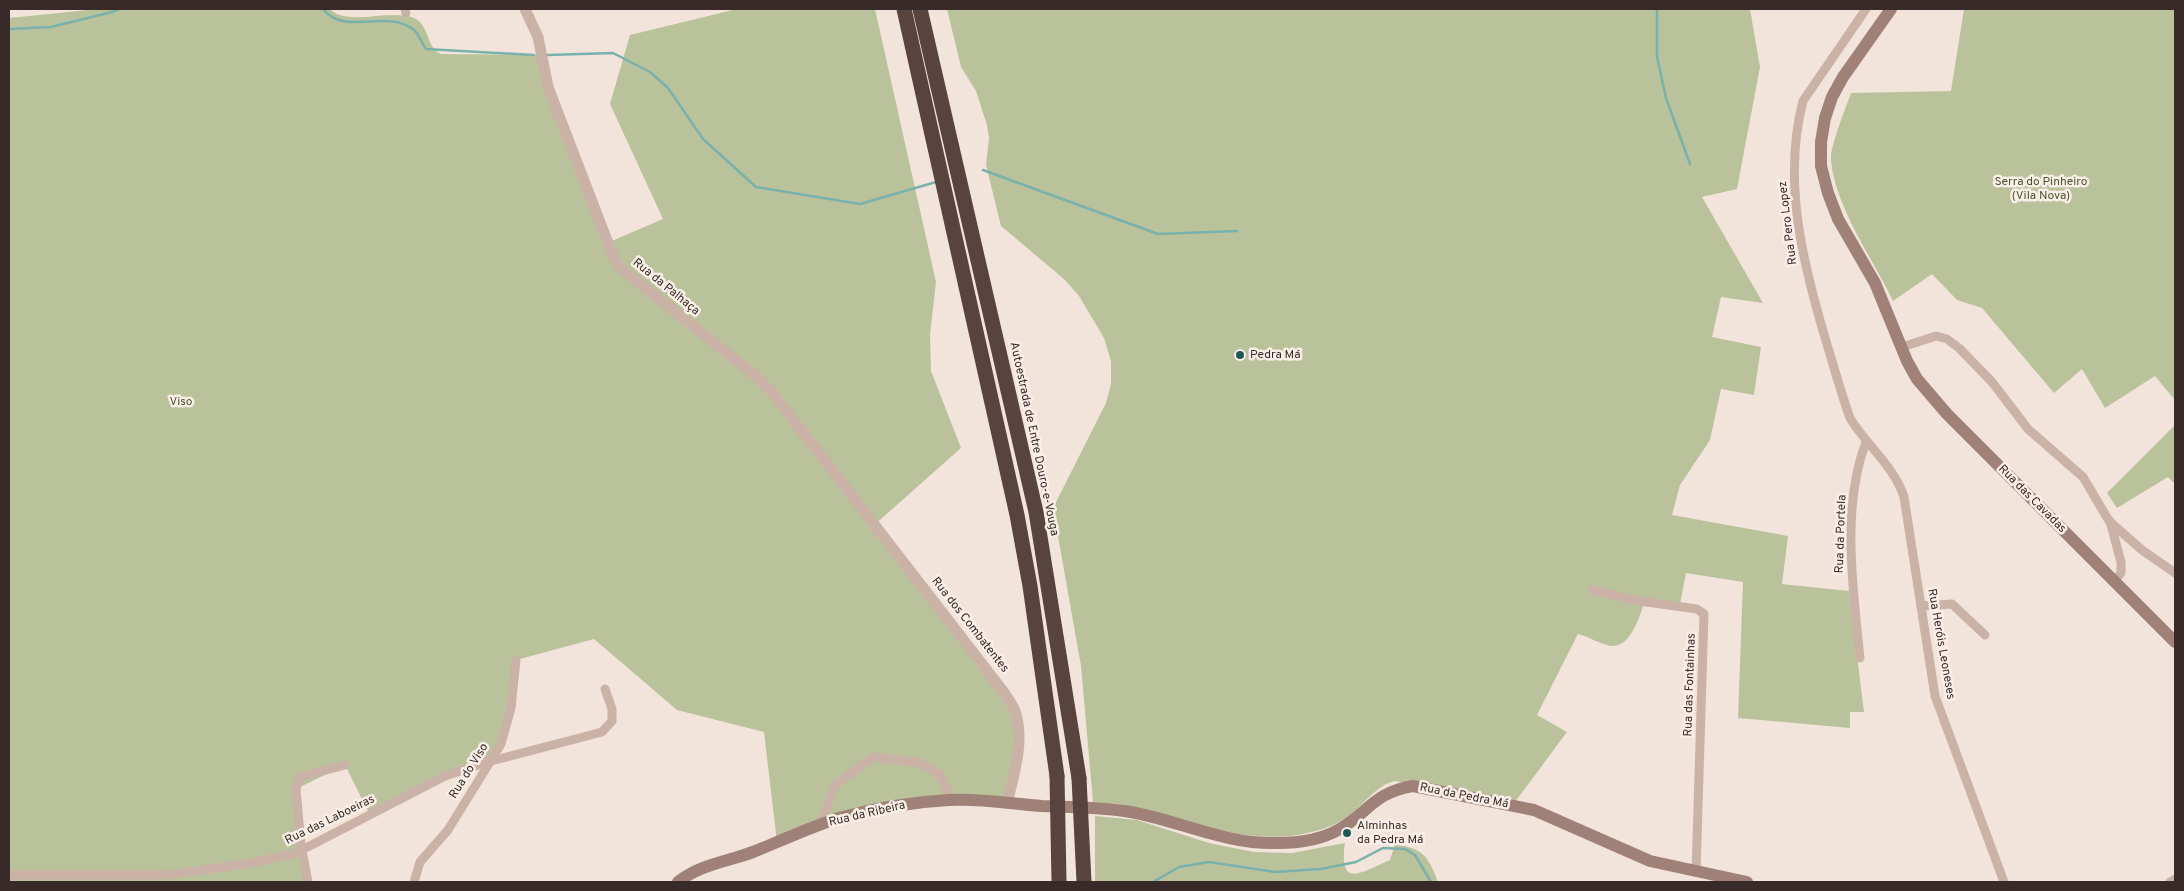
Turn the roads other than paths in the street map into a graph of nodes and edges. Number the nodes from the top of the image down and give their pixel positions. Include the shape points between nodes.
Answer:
1 (525, 9) edge
2 (904, 9) edge
3 (920, 9) edge
4 (1866, 9) edge
5 (1891, 9) edge
6 (1902, 347) junction
7 (1866, 442) junction
8 (843, 484) joint
9 (2110, 521) junction
10 (2175, 573) edge
11 (2114, 580) junction
12 (1592, 590) dead end
13 (1921, 606) junction
14 (1985, 635) dead end
15 (2175, 642) edge
16 (1860, 658) dead end
17 (516, 660) dead end
18 (605, 689) dead end
19 (491, 760) junction
20 (345, 765) dead end
21 (951, 800) junction
22 (1007, 803) junction
23 (819, 826) junction
24 (304, 849) junction
25 (1696, 872) junction
26 (9, 875) edge
27 (2175, 880) edge
28 (308, 882) edge
29 (414, 882) edge
30 (678, 882) edge
31 (1059, 882) edge
32 (1084, 882) edge
33 (1747, 882) edge
34 (2004, 882) edge
35 (2170, 882) edge

1 - 8 street, Rua da Palhaça via 538,37 548,87 619,267 771,391
2 - 31 highway, bridge via 1017,514 1030,586 1057,776
3 - 32 highway, Autoestrada de Entre Douro-e-Vouga, bridge via 1036,512 1079,778
4 - 7 street, Rua Pero Lopez via 1803,101 1794,188 1806,274 1845,404
5 - 6 main road, Rua das Cavadas via 1832,96 1821,142 1822,166 1838,219 1875,283
6 - 9 street via 1936,336 1947,338 1959,348 1992,382 2020,421 2083,477
6 - 11 main road, Rua das Cavadas via 1917,379 1931,396
7 - 13 street, Rua Heróis Leoneses via 1902,490
7 - 16 street, Rua da Portela via 1858,462 1850,564
8 - 22 street, Rua dos Combatentes via 1003,691 1015,711 1019,736 1017,765
9 - 10 street via 2142,550
9 - 11 street via 2121,562 2121,573
11 - 15 main road, Rua das Cavadas
12 - 25 street, Rua das Fontainhas via 1697,609 1704,614
13 - 14 street via 1952,604
13 - 34 street, Rua Heróis Leoneses via 1935,696
17 - 19 street, Rua do Viso via 511,708 501,744
18 - 19 street, Rua das Laboeiras via 612,721 602,732
19 - 24 street, Rua das Laboeiras via 446,776
19 - 29 street, Rua do Viso via 448,830 420,862
20 - 24 street via 300,778 296,789
21 - 22 main road, Rua da Ribeira
21 - 23 main road, Rua da Ribeira via 893,805 838,818
21 - 23 street via 940,775 921,763 873,757 836,784
22 - 25 main road, Rua da Pedra Má via 1130,812 1264,844 1306,841 1327,835 1349,823 1380,796 1413,786 1534,810 1634,856
23 - 30 main road, Rua da Ribeira via 747,854 709,864
24 - 26 street, Rua das Laboeiras via 251,863 168,875
24 - 28 street
25 - 33 main road, Rua da Pedra Má
27 - 35 street

